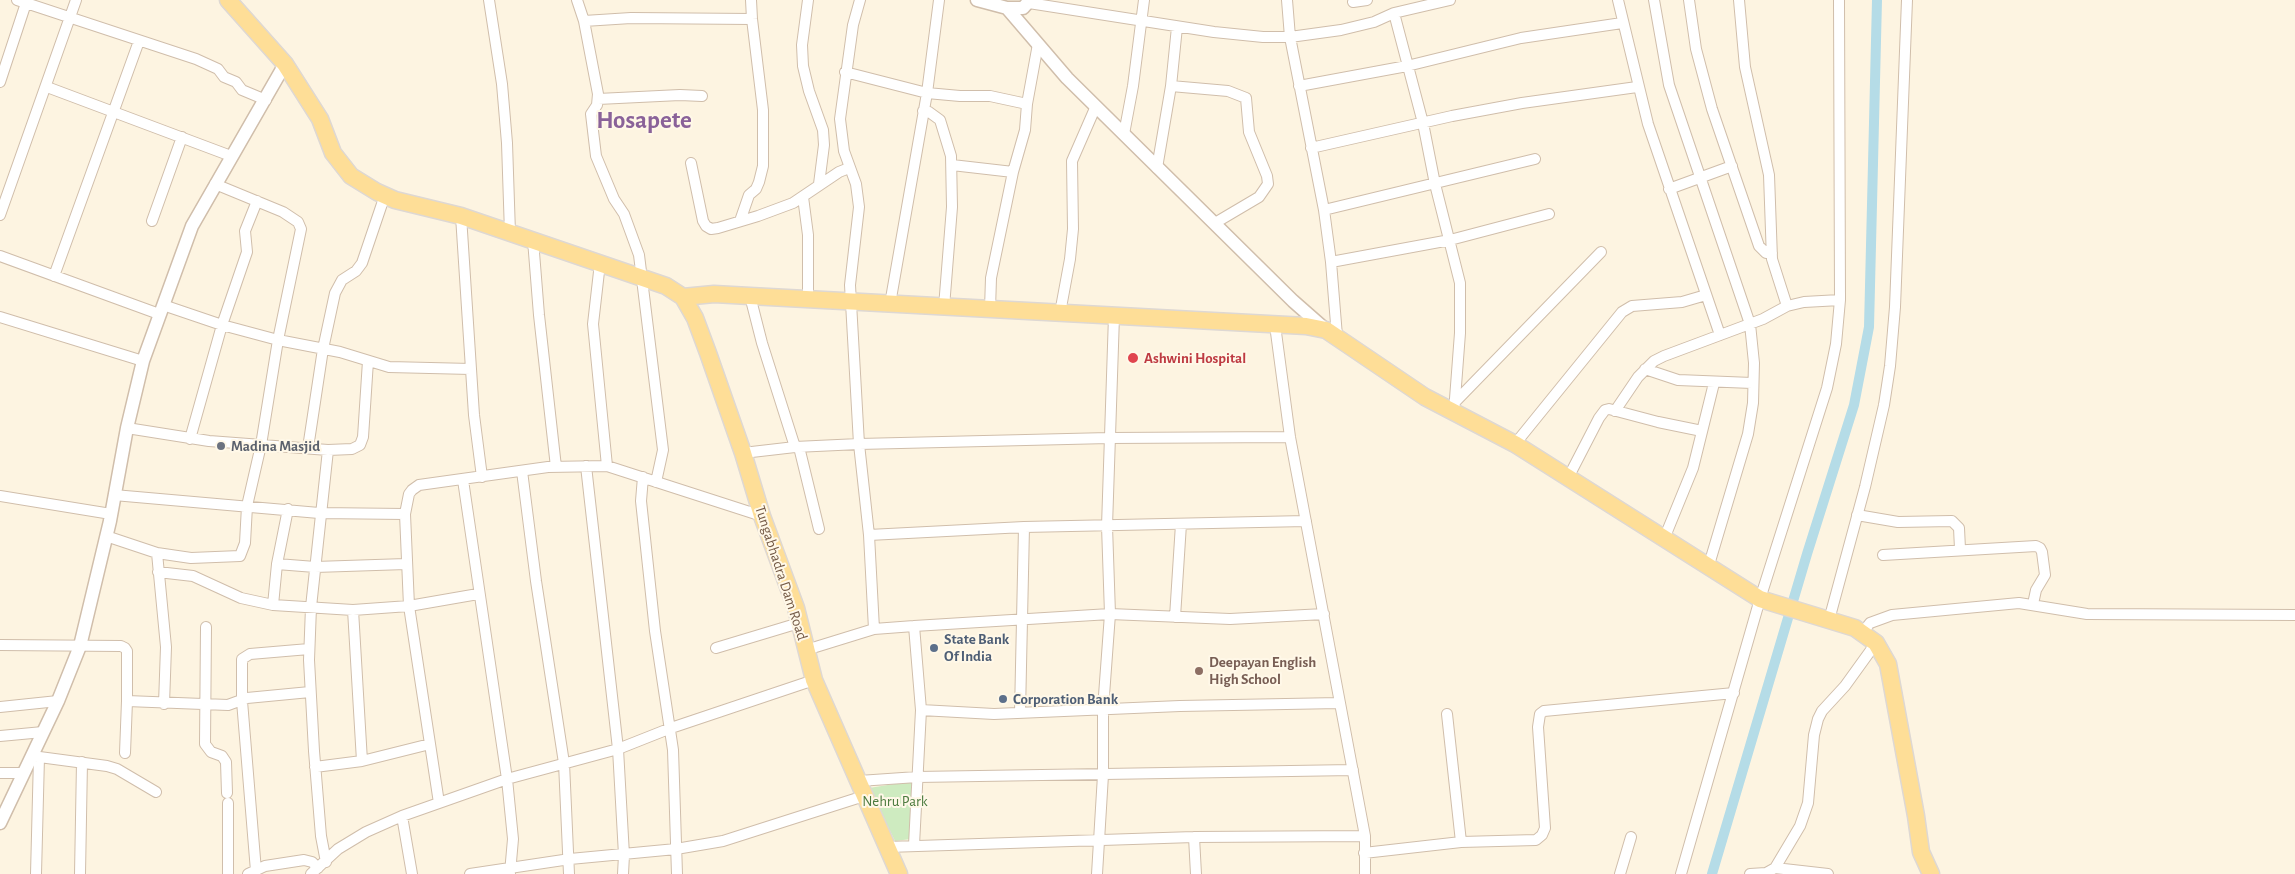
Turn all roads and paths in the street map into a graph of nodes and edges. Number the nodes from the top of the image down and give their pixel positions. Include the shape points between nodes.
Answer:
1 (76, 0) edge
2 (228, 0) edge
3 (489, 0) edge
4 (577, 0) edge
5 (751, 0) edge
6 (808, 0) edge
7 (860, 0) edge
8 (939, 0) edge
9 (977, 0) edge
10 (1144, 0) edge
11 (1287, 0) edge
12 (1367, 0) edge
13 (1450, 0) edge
14 (1618, 0) edge
15 (1654, 0) edge
16 (1689, 0) edge
17 (1739, 0) edge
18 (1839, 0) edge
19 (1907, 0) edge
20 (21, 2) edge
21 (1029, 2) edge
22 (1353, 2) dead end
23 (1007, 8) junction
24 (1394, 13) junction
25 (70, 18) junction
26 (752, 19) junction
27 (584, 21) junction
28 (1141, 21) junction
29 (1622, 23) junction
30 (1177, 26) junction
31 (1290, 37) junction
32 (140, 41) junction
33 (1038, 44) junction
34 (285, 64) junction
35 (1407, 66) junction
36 (845, 72) junction
37 (0, 82) edge
38 (1171, 86) junction
39 (1300, 86) junction
40 (47, 87) junction
41 (1637, 87) junction
42 (927, 93) junction
43 (702, 96) dead end
44 (598, 99) junction
45 (266, 100) junction
46 (1027, 104) junction
47 (1096, 106) junction
48 (115, 112) junction
49 (923, 112) junction
50 (1423, 123) junction
51 (1124, 134) junction
52 (182, 137) junction
53 (1311, 148) junction
54 (231, 156) junction
55 (1535, 159) dead end
56 (691, 163) dead end
57 (952, 164) junction
58 (1732, 166) junction
59 (849, 168) junction
60 (1157, 168) junction
61 (1012, 172) junction
62 (1700, 178) junction
63 (215, 184) junction
64 (819, 184) junction
65 (1435, 184) junction
66 (1669, 189) junction
67 (386, 196) junction
68 (803, 197) junction
69 (257, 201) junction
70 (1324, 210) junction
71 (1549, 214) dead end
72 (0, 215) edge
73 (461, 216) junction
74 (152, 222) dead end
75 (740, 222) junction
76 (1215, 224) junction
77 (510, 232) junction
78 (533, 240) junction
79 (1450, 240) junction
80 (1601, 252) dead end
81 (1772, 253) junction
82 (0, 256) edge
83 (1331, 262) junction
84 (600, 263) junction
85 (54, 276) junction
86 (641, 277) junction
87 (1706, 295) junction
88 (683, 296) junction
89 (750, 296) junction
90 (808, 299) junction
91 (1840, 300) junction
92 (851, 302) junction
93 (890, 304) junction
94 (1787, 306) junction
95 (944, 307) junction
96 (990, 309) junction
97 (161, 310) junction
98 (1060, 313) junction
99 (1114, 316) junction
100 (0, 317) edge
101 (1750, 324) junction
102 (222, 325) junction
103 (1275, 325) junction
104 (1332, 333) junction
105 (1720, 335) junction
106 (278, 340) junction
107 (323, 349) junction
108 (368, 361) junction
109 (143, 362) junction
110 (471, 369) junction
111 (1645, 370) junction
112 (1714, 383) junction
113 (1752, 383) junction
114 (1454, 407) junction
115 (1615, 411) junction
116 (127, 428) junction
117 (1702, 431) junction
118 (1290, 437) junction
119 (1109, 438) junction
120 (190, 439) junction
121 (859, 444) junction
122 (1515, 444) junction
123 (261, 445) junction
124 (797, 447) junction
125 (308, 448) junction
126 (328, 450) junction
127 (743, 453) junction
128 (586, 466) junction
129 (607, 466) junction
130 (556, 467) junction
131 (522, 472) junction
132 (482, 477) junction
133 (643, 477) junction
134 (1568, 478) junction
135 (463, 480) junction
136 (656, 482) junction
137 (114, 495) junction
138 (0, 496) edge
139 (247, 506) junction
140 (288, 509) junction
141 (319, 513) junction
142 (111, 514) junction
143 (405, 514) junction
144 (1857, 515) junction
145 (762, 516) junction
146 (1306, 521) junction
147 (1181, 524) junction
148 (1107, 526) junction
149 (1024, 528) junction
150 (818, 529) dead end
151 (869, 535) junction
152 (106, 536) junction
153 (1664, 539) junction
154 (1960, 549) junction
155 (157, 553) junction
156 (1883, 555) dead end
157 (277, 564) junction
158 (406, 564) junction
159 (315, 567) junction
160 (1708, 568) junction
161 (158, 572) junction
162 (478, 594) junction
163 (1763, 600) junction
164 (2033, 604) junction
165 (273, 605) junction
166 (410, 606) junction
167 (311, 607) junction
168 (353, 610) junction
169 (1110, 614) junction
170 (1324, 614) junction
171 (2295, 616) edge
172 (1175, 617) junction
173 (1825, 619) junction
174 (1022, 620) junction
175 (800, 623) junction
176 (914, 626) junction
177 (206, 627) dead end
178 (874, 629) junction
179 (1863, 632) junction
180 (1876, 643) junction
181 (0, 645) edge
182 (80, 646) junction
183 (716, 648) dead end
184 (309, 649) junction
185 (806, 650) junction
186 (814, 680) junction
187 (310, 692) junction
188 (1734, 693) junction
189 (58, 701) junction
190 (127, 701) junction
191 (242, 701) junction
192 (1339, 703) junction
193 (164, 704) junction
194 (205, 704) junction
195 (0, 706) edge
196 (1103, 709) junction
197 (920, 710) junction
198 (1020, 712) junction
199 (1447, 714) dead end
200 (671, 728) junction
201 (44, 732) junction
202 (0, 736) edge
203 (430, 744) junction
204 (618, 750) junction
205 (125, 752) dead end
206 (36, 756) junction
207 (362, 761) junction
208 (82, 762) junction
209 (564, 763) junction
210 (315, 767) junction
211 (1353, 770) junction
212 (0, 773) edge
213 (24, 773) junction
214 (1103, 776) junction
215 (917, 777) junction
216 (507, 779) junction
217 (861, 788) junction
218 (156, 792) dead end
219 (439, 803) junction
220 (402, 816) junction
221 (0, 823) edge
222 (1365, 836) junction
223 (1194, 837) junction
224 (1631, 837) dead end
225 (1099, 840) junction
226 (1461, 842) junction
227 (914, 845) junction
228 (886, 847) junction
229 (676, 849) junction
230 (1364, 853) junction
231 (624, 854) junction
232 (570, 859) junction
233 (318, 868) edge
234 (1775, 868) junction
235 (510, 871) edge
236 (252, 872) edge
237 (36, 874) edge
238 (80, 874) edge
239 (228, 874) edge
240 (412, 874) edge
241 (470, 874) edge
242 (569, 874) edge
243 (623, 874) edge
244 (677, 874) edge
245 (898, 874) edge
246 (1098, 874) edge
247 (1196, 874) edge
248 (1365, 874) edge
249 (1620, 874) edge
250 (1681, 874) edge
251 (1750, 874) edge
252 (1828, 874) edge
253 (1931, 874) edge

1 - 25 street
2 - 34 main road
3 - 77 street via 503,101
4 - 27 street
5 - 26 street
6 - 64 street via 802,45 803,66 823,130
7 - 36 street
8 - 42 street
9 - 23 street
10 - 28 street
11 - 31 street
12 - 22 street
13 - 24 street
14 - 29 street
15 - 62 street via 1669,85
16 - 58 street via 1698,57
17 - 81 street via 1745,66 1769,175
18 - 91 street
19 - 144 street via 1893,333 1884,405
20 - 25 street
20 - 37 street
21 - 23 street via 1023,8
21 - 28 street
23 - 33 street
24 - 31 street via 1341,30
24 - 35 street
25 - 32 street
25 - 40 street
26 - 27 street
26 - 75 street via 763,110 763,166 760,182 749,195
27 - 44 street
28 - 30 street
28 - 51 street
29 - 35 street via 1521,38
29 - 41 street
30 - 31 street via 1263,37
30 - 38 street
31 - 39 street
32 - 45 street via 218,69 242,90
32 - 48 street
33 - 46 street
33 - 47 street
34 - 45 street
34 - 67 main road via 320,119 333,153 351,176
35 - 39 street
35 - 50 street
36 - 42 street
36 - 59 street via 840,127
38 - 60 street
38 - 76 street via 1228,91 1246,98 1249,132 1268,184 1259,197
39 - 53 street
40 - 48 street
40 - 72 street
41 - 50 street via 1522,103
41 - 66 street
42 - 46 street via 990,96
42 - 49 street
43 - 44 street
44 - 86 street via 591,114 596,156 632,235
45 - 54 street
46 - 61 street via 1025,130
47 - 51 street
47 - 98 street via 1072,161 1072,239
48 - 52 street
48 - 85 street
49 - 57 street via 929,112 940,120
49 - 93 street
50 - 53 street
50 - 65 street
51 - 60 street
52 - 54 street
52 - 74 street
53 - 70 street
54 - 63 street
55 - 65 street
56 - 75 street via 706,226 718,228
57 - 61 street
57 - 95 street
58 - 62 street
58 - 81 street via 1759,246 1766,253
59 - 64 street
59 - 92 street via 856,184 859,208
60 - 76 street
61 - 96 street via 991,278
62 - 66 street
62 - 101 street
63 - 69 street
63 - 97 street via 192,226
64 - 68 street
65 - 70 street
65 - 79 street
66 - 87 street
67 - 73 main road
67 - 107 street via 362,263 338,286
68 - 75 street
68 - 90 street via 808,235
69 - 102 street via 245,231 247,252
69 - 106 street via 302,223
70 - 83 street
71 - 79 street
73 - 77 main road
73 - 110 street
76 - 104 street via 1293,301
77 - 78 main road
78 - 84 main road
78 - 130 street
79 - 83 street
79 - 114 street via 1462,308
80 - 114 street
81 - 94 street
82 - 85 street
83 - 104 street
84 - 86 main road
84 - 129 street via 594,324
85 - 97 street
86 - 88 main road
86 - 136 street via 663,450
87 - 105 street
87 - 122 street via 1682,302 1632,306 1622,312
88 - 89 main road
88 - 127 main road, Tungabhadra Dam Road via 706,346
89 - 90 main road
89 - 124 street via 762,343
90 - 92 main road
91 - 94 street
91 - 163 street via 1836,344 1826,388
92 - 93 main road
92 - 121 street
93 - 95 main road
94 - 101 street
95 - 96 main road
96 - 98 main road
97 - 102 street
97 - 109 street
98 - 99 main road
99 - 103 main road
99 - 119 street
100 - 109 street
101 - 105 street
101 - 113 street via 1754,363
102 - 106 street
102 - 120 street
103 - 104 main road
103 - 118 street
104 - 114 main road via 1425,397
105 - 111 street via 1664,356
106 - 107 street
106 - 123 street
107 - 108 street
107 - 125 street
108 - 110 street via 403,368
108 - 126 street via 360,445 352,449
109 - 116 street
110 - 132 street
111 - 112 street via 1669,379
111 - 115 street
112 - 113 street
112 - 117 street
113 - 160 street via 1753,403 1748,434
114 - 122 main road
115 - 117 street
115 - 134 street via 1609,409 1602,413
116 - 120 street
116 - 137 street
117 - 153 street via 1693,468
118 - 119 street
118 - 146 street
119 - 121 street
119 - 148 street
120 - 123 street
121 - 124 street
121 - 151 street
122 - 134 main road
123 - 125 street
123 - 139 street
124 - 127 street
124 - 150 street
125 - 126 street
126 - 141 street
127 - 145 main road, Tungabhadra Dam Road
128 - 129 street
128 - 130 street
128 - 204 street
129 - 133 street
130 - 131 street
131 - 132 street
131 - 209 street
132 - 135 street
133 - 136 street
133 - 200 street via 641,501 655,631
134 - 153 main road
135 - 143 street via 419,485 408,494
135 - 162 street
136 - 145 street
137 - 139 street
137 - 142 street
138 - 142 street
139 - 140 street
139 - 155 street via 245,543 240,556 192,558
140 - 141 street
140 - 157 street
141 - 143 street
141 - 159 street
142 - 152 street
143 - 158 street
144 - 154 street via 1898,522 1952,520 1959,528
144 - 173 street
145 - 175 main road, Tungabhadra Dam Road
146 - 147 street
146 - 170 street
147 - 148 street
147 - 172 street
148 - 149 street
148 - 169 street
149 - 151 street
149 - 174 street
151 - 178 street
152 - 155 street
152 - 182 street
153 - 160 main road
154 - 156 street
154 - 164 street via 2040,548 2045,575 2036,590
155 - 161 street
157 - 159 street
157 - 165 street
158 - 159 street
158 - 166 street
159 - 167 street
160 - 163 main road
161 - 165 street via 193,576 241,598
161 - 193 street via 166,647
162 - 166 street
162 - 216 street
163 - 173 main road
163 - 188 street
164 - 171 street via 2088,614
164 - 179 street via 1892,615 1870,623
165 - 167 street
166 - 168 street
166 - 203 street
167 - 168 street
167 - 184 street
168 - 207 street
169 - 172 street
169 - 174 street
169 - 196 street
170 - 172 street via 1230,619
170 - 192 street
173 - 179 main road
174 - 176 street
174 - 198 street
175 - 183 street
175 - 185 main road, Tungabhadra Dam Road
176 - 178 street
176 - 197 street
177 - 194 street
178 - 185 street
179 - 180 main road
180 - 234 street via 1818,719 1805,815
180 - 253 main road via 1888,664 1921,852
181 - 182 street
182 - 189 street
182 - 190 street via 125,648
184 - 187 street
184 - 191 street via 246,654 241,662
185 - 186 main road, Tungabhadra Dam Road
186 - 200 street
186 - 217 main road, Tungabhadra Dam Road
187 - 191 street
187 - 210 street
188 - 226 street via 1540,714 1542,835 1536,840
188 - 250 street
189 - 195 street
189 - 201 street
190 - 193 street
190 - 205 street
191 - 194 street via 228,705
191 - 236 street
192 - 196 street
192 - 211 street
193 - 194 street
194 - 239 street via 205,744 226,762
196 - 198 street
196 - 214 street
197 - 198 street via 994,714
197 - 215 street
199 - 226 street
200 - 204 street
200 - 229 street
201 - 202 street
201 - 206 street
203 - 207 street
203 - 219 street
204 - 209 street
204 - 231 street
206 - 208 street
206 - 213 street
206 - 237 street
207 - 210 street
208 - 218 street via 117,769
208 - 238 street
209 - 216 street
209 - 232 street
210 - 233 street via 321,836
211 - 214 street
211 - 222 street
212 - 213 street
213 - 221 street
214 - 215 street
214 - 225 street
215 - 217 street
215 - 227 street
216 - 219 street
216 - 235 street via 513,839
217 - 228 main road, Tungabhadra Dam Road
217 - 229 street via 722,841
219 - 220 street
220 - 233 street via 338,849
220 - 240 street
222 - 223 street
222 - 230 street
223 - 225 street
223 - 247 street
224 - 249 street
225 - 227 street
225 - 246 street
226 - 230 street
227 - 228 street
228 - 245 main road, Tungabhadra Dam Road
229 - 231 street
229 - 244 street
230 - 248 street
231 - 232 street
231 - 243 street
232 - 235 street
232 - 242 street
233 - 236 street via 304,860 275,864
234 - 251 street via 1766,873
234 - 252 street
235 - 241 street

